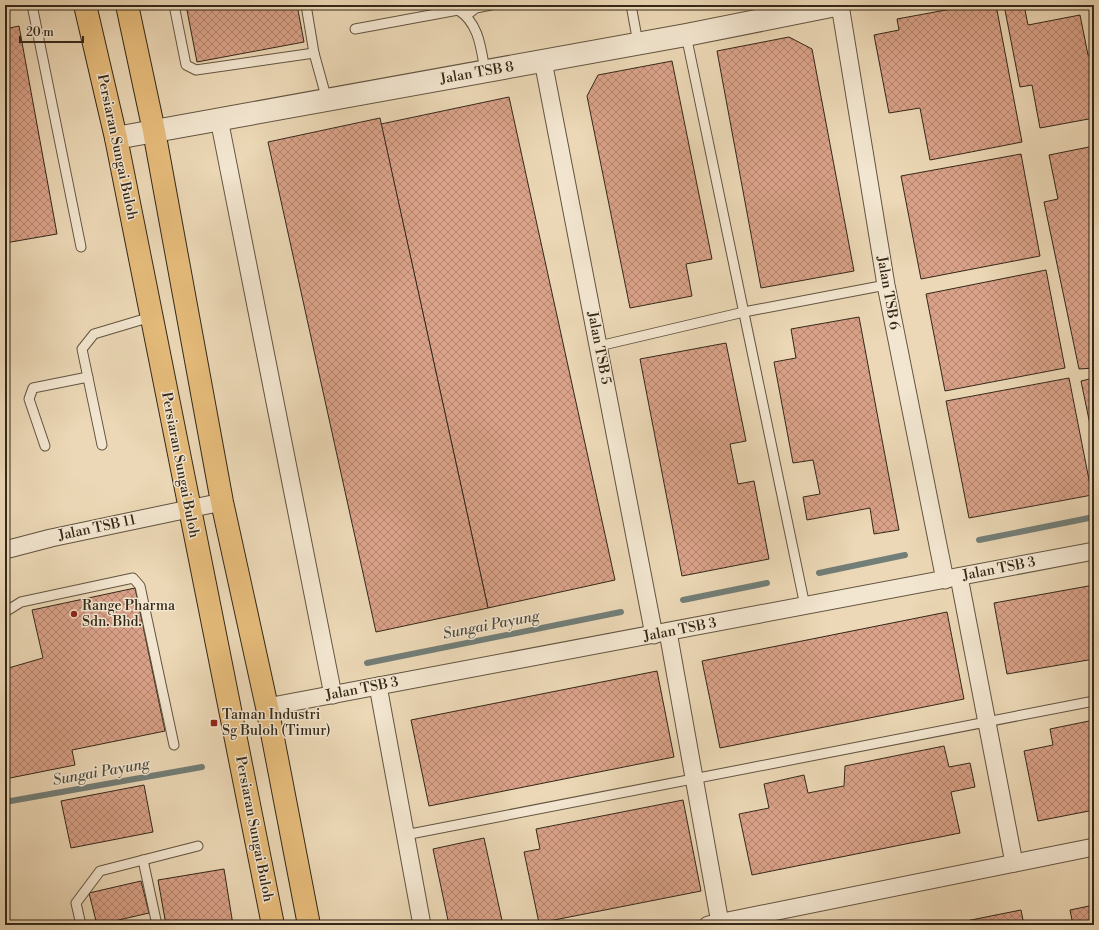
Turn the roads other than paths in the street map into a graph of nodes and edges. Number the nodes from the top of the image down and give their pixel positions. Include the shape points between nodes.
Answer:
1 (32, 5) edge
2 (85, 5) edge
3 (127, 5) edge
4 (174, 5) edge
5 (306, 5) edge
6 (491, 5) edge
7 (631, 5) edge
8 (836, 5) edge
9 (840, 5) edge
10 (788, 10) edge
11 (467, 15) junction
12 (355, 29) dead end
13 (686, 35) junction
14 (638, 43) junction
15 (314, 53) junction
16 (543, 61) junction
17 (485, 71) junction
18 (327, 100) junction
19 (219, 119) junction
20 (154, 131) junction
21 (116, 138) junction
22 (81, 247) dead end
23 (886, 285) junction
24 (744, 312) junction
25 (151, 317) junction
26 (598, 346) junction
27 (88, 377) junction
28 (102, 445) dead end
29 (45, 446) dead end
30 (222, 502) junction
31 (189, 509) junction
32 (5, 550) edge
33 (1094, 552) edge
34 (952, 578) junction
35 (805, 606) junction
36 (5, 612) edge
37 (661, 633) junction
38 (378, 686) junction
39 (333, 695) junction
40 (1094, 701) edge
41 (267, 708) junction
42 (987, 723) junction
43 (174, 745) dead end
44 (694, 780) junction
45 (405, 835) junction
46 (198, 846) dead end
47 (1094, 847) edge
48 (143, 860) junction
49 (1014, 863) junction
50 (714, 924) edge
51 (80, 925) edge
52 (157, 925) edge
53 (273, 925) edge
54 (309, 925) edge
55 (422, 925) edge

1 - 22 lane
2 - 21 main road, Persiaran Sungai Buloh
3 - 20 main road
4 - 15 lane via 186,65 196,70
5 - 15 lane
6 - 11 lane via 476,8
7 - 14 lane
8 - 10 street, Jalan TSB 8
9 - 23 street, Jalan TSB 6
10 - 13 street, Jalan TSB 8
11 - 12 lane via 458,10
11 - 17 lane via 478,35
13 - 14 street, Jalan TSB 8
13 - 24 lane
14 - 16 street, Jalan TSB 8
15 - 18 lane
16 - 17 street, Jalan TSB 8
16 - 26 street, Jalan TSB 5
17 - 18 street, Jalan TSB 8
18 - 19 street, Jalan TSB 8
19 - 20 street, Jalan TSB 8
19 - 39 street
20 - 21 street, Jalan TSB 8
20 - 30 main road
21 - 25 main road, Persiaran Sungai Buloh
23 - 24 lane
23 - 34 street, Jalan TSB 6
24 - 26 lane
24 - 35 lane
25 - 27 lane via 94,334 82,349
25 - 31 main road, Persiaran Sungai Buloh
26 - 37 street, Jalan TSB 5
27 - 28 lane
27 - 29 lane via 33,388 29,398
30 - 31 street, Jalan TSB 11
30 - 41 main road
31 - 32 street, Jalan TSB 11
31 - 53 main road, Persiaran Sungai Buloh
33 - 34 street, Jalan TSB 3
34 - 35 street, Jalan TSB 3
34 - 42 street, Jalan TSB 6
35 - 37 street, Jalan TSB 3
36 - 43 lane via 21,602 133,578 140,586
37 - 38 street, Jalan TSB 3
37 - 44 street, Jalan TSB 5
38 - 39 street, Jalan TSB 3
38 - 45 street
39 - 41 street, Jalan TSB 3
40 - 42 lane
41 - 54 main road
42 - 44 lane
42 - 49 street, Jalan TSB 6
44 - 45 lane
44 - 50 street, Jalan TSB 5
45 - 55 street
46 - 48 lane
47 - 49 street
48 - 51 lane via 100,871 76,903
48 - 52 lane
49 - 50 street

